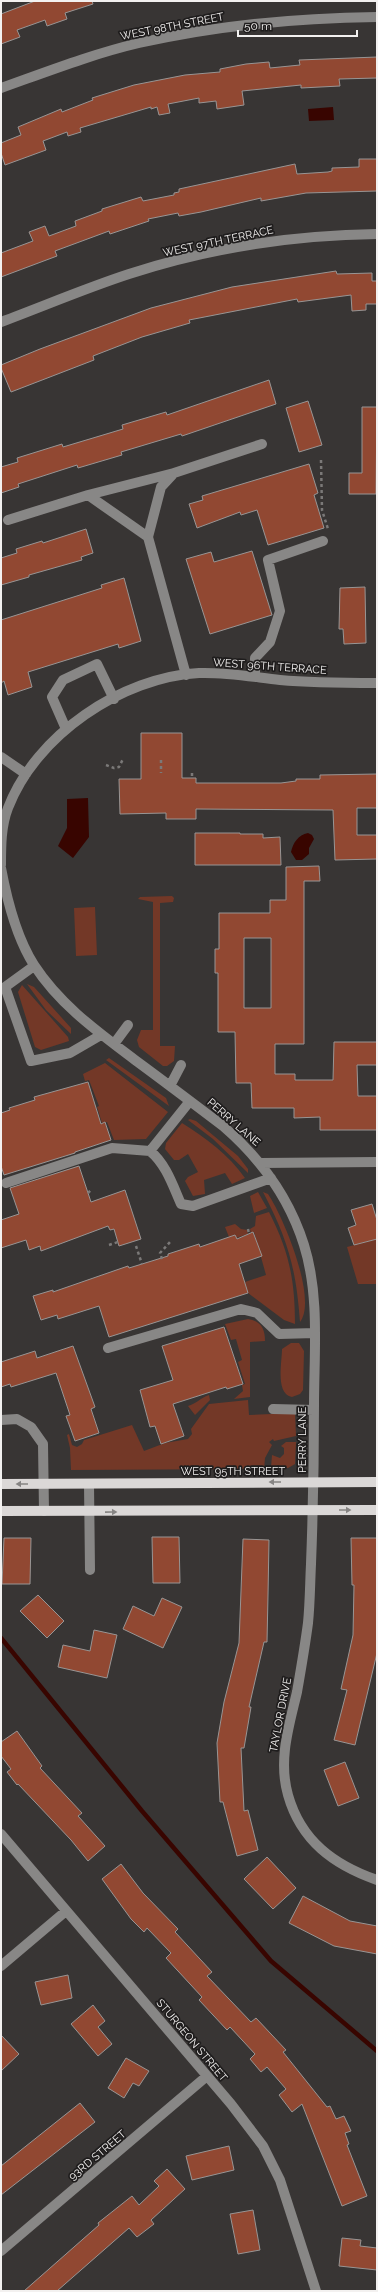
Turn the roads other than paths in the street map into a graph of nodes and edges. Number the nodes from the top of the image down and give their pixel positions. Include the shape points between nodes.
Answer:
1 (377, 16) edge
2 (1, 88) edge
3 (377, 234) edge
4 (1, 322) edge
5 (262, 444) dead end
6 (174, 473) junction
7 (88, 495) junction
8 (8, 520) dead end
9 (148, 537) junction
10 (323, 541) dead end
11 (186, 675) junction
12 (255, 677) junction
13 (377, 683) edge
14 (114, 699) junction
15 (66, 729) junction
16 (1, 757) edge
17 (26, 774) junction
18 (1, 865) edge
19 (1, 868) edge
20 (2, 878) edge
21 (34, 966) junction
22 (128, 1025) dead end
23 (101, 1035) junction
24 (114, 1044) junction
25 (181, 1065) dead end
26 (170, 1086) junction
27 (190, 1101) junction
28 (150, 1151) junction
29 (377, 1162) edge
30 (261, 1163) junction
31 (271, 1178) junction
32 (6, 1183) dead end
33 (314, 1333) junction
34 (108, 1348) dead end
35 (273, 1409) dead end
36 (314, 1410) junction
37 (1, 1420) edge
38 (314, 1482) junction
39 (377, 1482) edge
40 (1, 1484) edge
41 (44, 1484) junction
42 (89, 1484) junction
43 (313, 1510) junction
44 (377, 1510) edge
45 (1, 1512) edge
46 (44, 1512) junction
47 (89, 1512) junction
48 (90, 1570) dead end
49 (1, 1834) edge
50 (377, 1880) edge
51 (66, 1911) junction
52 (1, 1966) edge
53 (208, 2076) junction
54 (1, 2251) edge
55 (316, 2291) edge

1 - 2 street, WEST 98TH STREET via 303,19 190,33 101,54
3 - 4 street, WEST 97TH TERRACE via 314,236 184,258 128,274
5 - 6 street
6 - 7 street
6 - 9 street via 161,487
7 - 8 street
7 - 9 street
9 - 11 street
10 - 12 street via 268,560 280,611 270,642 255,658
11 - 12 street, WEST 96TH TERRACE via 226,673
11 - 14 street, WEST 96TH TERRACE via 143,685
12 - 13 street, WEST 96TH TERRACE
14 - 15 street, WEST 96TH TERRACE
14 - 15 street via 97,664 63,680 52,696
15 - 17 street, WEST 96TH TERRACE via 57,736
16 - 17 street
17 - 18 street via 7,809 1,836
19 - 20 street, PERRY LANE
20 - 21 street, PERRY LANE via 20,934
21 - 23 street, PERRY LANE via 56,994
21 - 23 street via 5,986 31,1061 70,1053
22 - 24 street
23 - 24 street, PERRY LANE
24 - 26 street, PERRY LANE
25 - 26 street
26 - 27 street, PERRY LANE
27 - 28 street
27 - 30 street, PERRY LANE via 237,1138
28 - 31 street via 157,1156 181,1204 193,1206
28 - 32 street via 112,1148
29 - 30 street
30 - 31 street, PERRY LANE
31 - 33 street, PERRY LANE via 297,1225 304,1245 312,1287
33 - 34 street via 279,1334 257,1313 241,1309
33 - 36 street, PERRY LANE
35 - 36 street
36 - 38 street, PERRY LANE
37 - 41 street via 17,1419 31,1427 43,1444
38 - 39 main road, WEST 95TH STREET
38 -> 42 main road, WEST 95TH STREET
38 - 43 street, PERRY LANE
41 -> 40 main road, WEST 95TH STREET
41 - 42 main road, WEST 95TH STREET
41 - 46 street
42 - 47 street
43 -> 44 main road
47 -> 43 main road
43 - 50 street, TAYLOR DRIVE via 308,1621 300,1677 284,1750 285,1782 296,1816 310,1839 330,1858 350,1871
45 - 46 main road
46 - 47 main road
47 - 48 street
49 - 51 street, STURGEON STREET
51 - 52 street
51 - 53 street, STURGEON STREET
53 - 54 street, 93RD STREET
53 - 55 street, STURGEON STREET via 263,2146 280,2180

